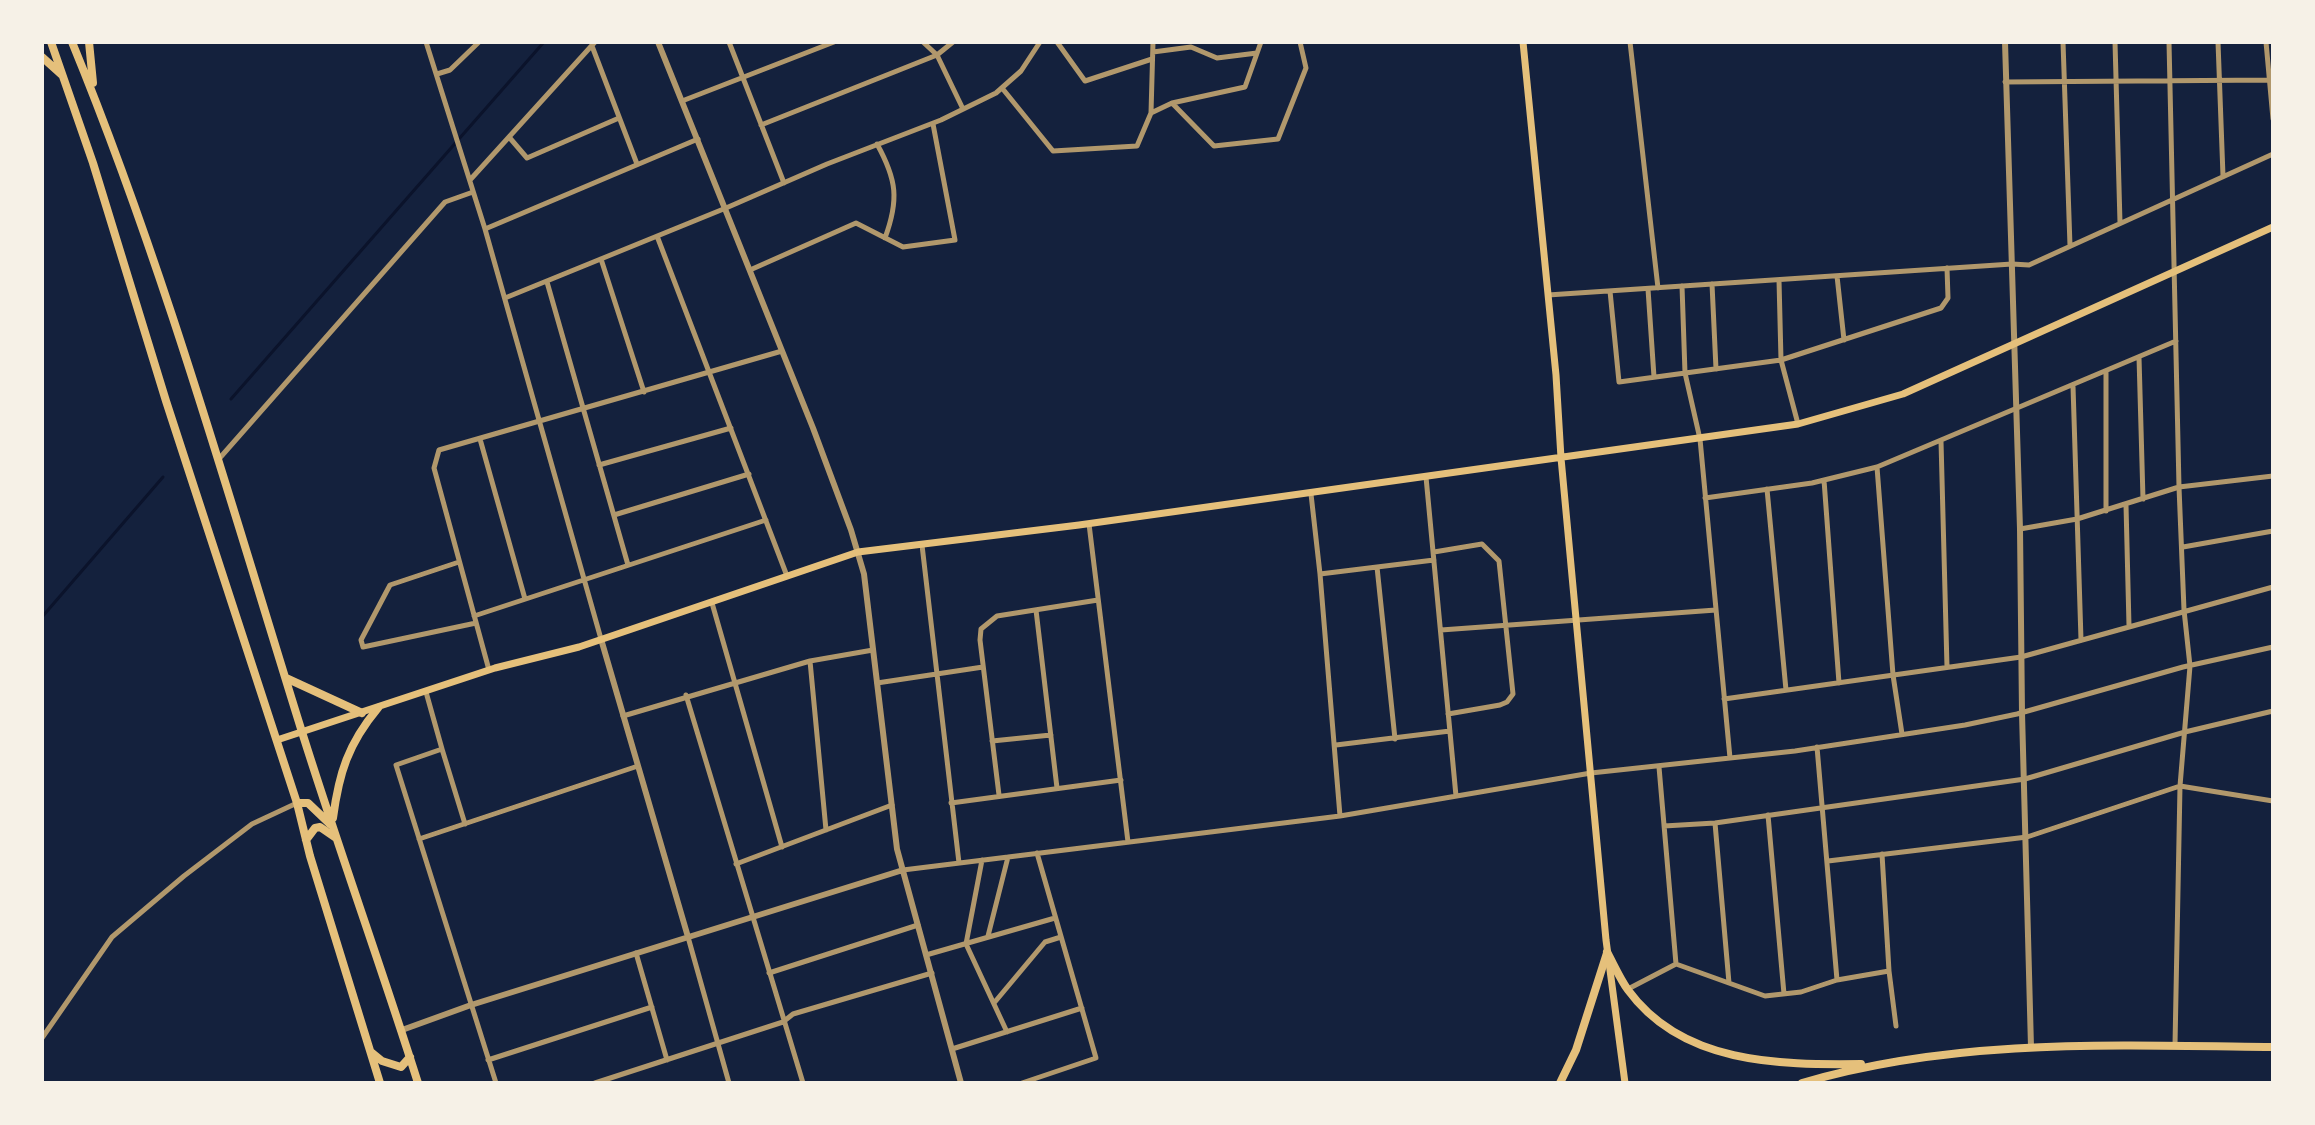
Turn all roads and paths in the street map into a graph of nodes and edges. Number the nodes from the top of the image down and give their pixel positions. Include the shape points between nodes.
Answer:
1 (51, 42) edge
2 (72, 42) edge
3 (89, 42) edge
4 (426, 42) edge
5 (479, 42) edge
6 (658, 42) edge
7 (729, 42) edge
8 (834, 42) edge
9 (923, 42) edge
10 (953, 42) edge
11 (1040, 42) edge
12 (1057, 42) edge
13 (1153, 42) edge
14 (1261, 42) edge
15 (1300, 42) edge
16 (1523, 42) edge
17 (1630, 42) edge
18 (2005, 42) edge
19 (2063, 42) edge
20 (2115, 42) edge
21 (2169, 42) edge
22 (2218, 42) edge
23 (2266, 42) edge
24 (594, 44) edge
25 (1257, 53) junction
26 (937, 55) junction
27 (1152, 56) junction
28 (42, 57) edge
29 (437, 74) junction
30 (63, 77) junction
31 (743, 79) junction
32 (2219, 80) junction
33 (2270, 80) junction
34 (2116, 81) junction
35 (2168, 81) junction
36 (2005, 82) junction
37 (2063, 82) junction
38 (1002, 88) junction
39 (94, 96) junction
40 (682, 101) junction
41 (1172, 103) junction
42 (963, 109) junction
43 (1151, 113) junction
44 (619, 118) junction
45 (2273, 119) edge
46 (933, 124) junction
47 (761, 125) junction
48 (509, 137) junction
49 (698, 138) junction
50 (877, 144) junction
51 (2273, 154) edge
52 (637, 164) junction
53 (2223, 176) junction
54 (469, 178) junction
55 (784, 183) junction
56 (473, 192) junction
57 (2172, 199) junction
58 (726, 208) junction
59 (2120, 223) junction
60 (2273, 227) edge
61 (485, 229) junction
62 (657, 236) junction
63 (885, 238) junction
64 (2070, 246) junction
65 (601, 259) junction
66 (2012, 264) junction
67 (1947, 268) junction
68 (750, 270) junction
69 (2175, 272) junction
70 (1837, 276) junction
71 (1779, 280) junction
72 (547, 281) junction
73 (1712, 284) junction
74 (1682, 286) junction
75 (1658, 288) junction
76 (1648, 289) junction
77 (1610, 291) junction
78 (1548, 295) junction
79 (505, 298) junction
80 (1844, 340) junction
81 (2176, 341) junction
82 (2013, 343) junction
83 (782, 351) junction
84 (2139, 357) junction
85 (1781, 360) junction
86 (1716, 369) junction
87 (2106, 371) junction
88 (710, 372) junction
89 (1685, 373) junction
90 (1654, 377) junction
91 (2073, 386) junction
92 (644, 392) junction
93 (583, 409) junction
94 (2015, 410) junction
95 (540, 422) junction
96 (1798, 424) junction
97 (731, 428) junction
98 (480, 439) junction
99 (1700, 439) junction
100 (1941, 440) junction
101 (1561, 458) junction
102 (217, 461) junction
103 (599, 465) junction
104 (1877, 467) junction
105 (749, 474) junction
106 (2273, 476) edge
107 (1426, 477) junction
108 (1823, 480) junction
109 (2179, 487) junction
110 (1767, 489) junction
111 (1311, 494) junction
112 (1705, 498) junction
113 (2143, 499) junction
114 (2126, 505) junction
115 (2106, 511) junction
116 (614, 515) junction
117 (2077, 519) junction
118 (766, 520) junction
119 (1089, 524) junction
120 (2020, 529) junction
121 (2273, 531) edge
122 (922, 545) junction
123 (2183, 547) junction
124 (858, 552) junction
125 (1434, 552) junction
126 (1434, 560) junction
127 (459, 562) junction
128 (628, 565) junction
129 (1377, 567) junction
130 (1320, 574) junction
131 (788, 577) junction
132 (584, 580) junction
133 (2273, 587) edge
134 (525, 599) junction
135 (1099, 600) junction
136 (712, 603) junction
137 (1036, 610) junction
138 (1716, 610) junction
139 (2184, 610) junction
140 (474, 616) junction
141 (1577, 621) junction
142 (476, 623) junction
143 (1507, 624) junction
144 (2129, 626) junction
145 (1441, 630) junction
146 (601, 639) junction
147 (2081, 640) junction
148 (2273, 647) edge
149 (873, 650) junction
150 (2021, 657) junction
151 (810, 661) junction
152 (2190, 666) junction
153 (983, 667) junction
154 (1947, 667) junction
155 (489, 670) junction
156 (938, 674) junction
157 (1893, 675) junction
158 (286, 678) junction
159 (735, 682) junction
160 (877, 683) junction
161 (1839, 683) junction
162 (1786, 690) junction
163 (426, 692) junction
164 (686, 695) junction
165 (1724, 699) junction
166 (378, 708) junction
167 (2273, 711) edge
168 (362, 713) junction
169 (2022, 713) junction
170 (1448, 714) junction
171 (623, 716) junction
172 (1450, 731) junction
173 (302, 732) junction
174 (2185, 732) junction
175 (1902, 734) junction
176 (1051, 735) junction
177 (1395, 739) junction
178 (277, 740) junction
179 (992, 741) junction
180 (1336, 745) junction
181 (1817, 747) junction
182 (442, 749) junction
183 (1730, 758) junction
184 (638, 766) junction
185 (1659, 767) junction
186 (1591, 773) junction
187 (2025, 779) junction
188 (1121, 780) junction
189 (2180, 786) junction
190 (1057, 788) junction
191 (999, 795) junction
192 (1456, 796) junction
193 (2273, 801) edge
194 (297, 803) junction
195 (951, 803) junction
196 (892, 805) junction
197 (1823, 808) junction
198 (1768, 815) junction
199 (1340, 816) junction
200 (1715, 823) junction
201 (465, 824) junction
202 (333, 825) junction
203 (1664, 826) junction
204 (826, 830) junction
205 (2027, 837) junction
206 (337, 838) junction
207 (419, 839) junction
208 (306, 840) junction
209 (1128, 842) junction
210 (782, 847) junction
211 (1037, 853) junction
212 (1882, 854) junction
213 (1008, 857) junction
214 (982, 860) junction
215 (1828, 861) junction
216 (959, 863) junction
217 (736, 864) junction
218 (903, 870) junction
219 (752, 917) junction
220 (1055, 918) junction
221 (918, 925) junction
222 (688, 937) junction
223 (987, 937) junction
224 (1061, 937) junction
225 (966, 944) junction
226 (1607, 952) junction
227 (636, 953) junction
228 (926, 955) junction
229 (1676, 964) junction
230 (1889, 971) junction
231 (769, 973) junction
232 (932, 973) junction
233 (1837, 980) junction
234 (1729, 983) junction
235 (1627, 990) junction
236 (1784, 994) junction
237 (994, 1003) junction
238 (471, 1005) junction
239 (652, 1007) junction
240 (1082, 1008) junction
241 (783, 1022) junction
242 (1896, 1026) dead end
243 (402, 1030) junction
244 (1007, 1032) junction
245 (42, 1038) edge
246 (717, 1042) junction
247 (2175, 1046) junction
248 (2031, 1047) junction
249 (2273, 1047) edge
250 (952, 1049) junction
251 (371, 1051) junction
252 (410, 1057) junction
253 (488, 1060) junction
254 (667, 1060) junction
255 (1874, 1064) junction
256 (380, 1083) edge
257 (418, 1083) edge
258 (496, 1083) edge
259 (595, 1083) edge
260 (729, 1083) edge
261 (803, 1083) edge
262 (961, 1083) edge
263 (1022, 1083) edge
264 (1560, 1083) edge
265 (1625, 1083) edge
266 (1803, 1083) edge

1 - 30 main road
2 - 39 main road
3 - 39 main road
4 - 29 street
5 - 29 street via 450,70
6 - 40 street
7 - 31 street
8 - 31 street
9 - 26 street
10 - 26 street
11 - 38 street
12 - 27 street via 1085,81
13 - 27 street
14 - 25 street
15 - 41 street via 1306,68 1278,139 1214,146
16 - 78 main road
17 - 75 street
18 - 36 street
19 - 37 street
20 - 34 street
21 - 35 street
22 - 32 street
23 - 33 street
24 - 44 street
24 - 48 street
25 - 27 street via 1217,58 1191,47
25 - 41 street via 1245,87
26 - 42 street
26 - 47 street
27 - 43 street
28 - 30 main road
29 - 54 street
30 - 178 main road
31 - 40 street
31 - 47 street
32 - 33 street
32 - 35 street
32 - 53 street
33 - 45 street
34 - 35 street
34 - 37 street
34 - 59 street
35 - 57 street
36 - 37 street
36 - 66 street
37 - 64 street
38 - 42 street
38 - 43 street via 1053,151 1137,146
39 - 102 main road
40 - 49 street
41 - 43 street
42 - 46 street
44 - 48 street via 527,158
44 - 52 street
46 - 50 street
46 - 63 street via 955,240 903,247
47 - 55 street
48 - 54 street
49 - 52 street
49 - 58 street
50 - 55 street
50 - 63 street via 894,186 895,204
51 - 53 street
52 - 61 street
53 - 57 street
54 - 56 street
55 - 58 street
56 - 61 street
56 - 102 street via 445,202
57 - 59 street
57 - 69 street
58 - 62 street
58 - 68 street
59 - 64 street
60 - 69 main road
61 - 79 street
62 - 65 street
62 - 88 street
63 - 68 street via 856,223
64 - 66 street via 2029,265
65 - 72 street
65 - 92 street
66 - 67 street
66 - 82 street
67 - 70 street
67 - 80 street via 1948,298 1941,308
68 - 83 street
69 - 81 street
69 - 82 main road
70 - 71 street
70 - 80 street
71 - 73 street
71 - 85 street
72 - 79 street
72 - 93 street
73 - 74 street
73 - 86 street
74 - 75 street
74 - 89 street
75 - 76 street
76 - 77 street
76 - 90 street
77 - 78 street
77 - 90 street via 1619,382
78 - 101 main road
79 - 95 street
80 - 85 street
81 - 84 street
81 - 109 street
82 - 94 street
82 - 96 main road via 1903,394
83 - 88 street
83 - 124 street
84 - 87 street
84 - 113 street
85 - 86 street
85 - 96 street
86 - 89 street
87 - 91 street
87 - 115 street
88 - 92 street
88 - 97 street
89 - 90 street
89 - 99 street
91 - 94 street
91 - 117 street
92 - 93 street
93 - 95 street
93 - 103 street
94 - 100 street
94 - 120 street
95 - 98 street
95 - 132 street
96 - 99 main road
97 - 103 street
97 - 105 street
98 - 127 street via 439,450 434,468
98 - 134 street
99 - 101 main road
99 - 112 street
100 - 104 street
100 - 154 street
101 - 107 main road
101 - 141 main road
102 - 158 main road
103 - 116 street
104 - 108 street
104 - 157 street
105 - 116 street
105 - 118 street
106 - 109 street
107 - 111 main road
107 - 125 street
108 - 110 street
108 - 161 street
109 - 113 street
109 - 123 street
110 - 112 street
110 - 162 street
111 - 119 main road
111 - 130 street
112 - 138 street
113 - 114 street
114 - 115 street
114 - 144 street
115 - 117 street
116 - 128 street
117 - 120 street
117 - 147 street
118 - 128 street
118 - 131 street
119 - 122 main road
119 - 135 street
120 - 150 street
121 - 123 street
122 - 124 main road
122 - 156 street
123 - 139 street
124 - 131 main road
124 - 149 street
125 - 126 street
125 - 143 street via 1482,544 1491,551 1499,561
126 - 129 street
126 - 145 street
127 - 140 street
127 - 142 street via 390,585 361,640 363,647
128 - 132 street
129 - 130 street
129 - 177 street
130 - 180 street
131 - 136 main road
132 - 134 street
132 - 146 street
133 - 139 street
134 - 140 street
135 - 137 street
135 - 188 street
136 - 146 main road
136 - 159 street
137 - 153 street via 987,622 980,640
137 - 176 street
138 - 141 street
138 - 165 street
139 - 144 street
139 - 152 street
140 - 142 street
141 - 143 street
141 - 186 main road
142 - 155 street
143 - 145 street
143 - 170 street via 1513,694 1500,705
144 - 147 street
145 - 170 street
146 - 155 main road
146 - 171 street
147 - 150 street
148 - 152 street
149 - 151 street
149 - 160 street
150 - 154 street
150 - 169 street
151 - 159 street
151 - 204 street
152 - 169 street
152 - 174 street
153 - 156 street
153 - 179 street
154 - 157 street
155 - 163 main road
156 - 160 street
156 - 195 street
157 - 161 street
157 - 175 street
158 - 168 main road
158 - 173 main road
159 - 164 street
159 - 210 street
160 - 196 street
161 - 162 street
162 - 165 street
163 - 166 main road
163 - 182 street
164 - 171 street
164 - 217 street
165 - 183 street
166 - 168 main road
166 - 202 main road via 361,728 339,776
167 - 174 street
168 - 173 main road
169 - 175 street
169 - 187 street
170 - 172 street
171 - 184 street
172 - 177 street
172 - 192 street
173 - 178 main road
173 - 202 main road
174 - 187 street
174 - 189 street
175 - 181 street
176 - 179 street
176 - 190 street
177 - 180 street
178 - 194 main road
179 - 191 street
180 - 199 street
181 - 183 street
181 - 197 street
182 - 201 street
182 - 207 street via 396,765
183 - 185 street
184 - 201 street
184 - 222 street
185 - 186 street
185 - 203 street
186 - 192 street
186 - 226 main road
187 - 197 street
187 - 205 street
188 - 190 street
188 - 209 street
189 - 193 street
189 - 205 street
189 - 247 street
190 - 191 street
191 - 195 street
192 - 199 street
194 - 202 main road via 308,803
194 - 208 main road
194 - 245 street via 252,824 112,937
195 - 216 street
196 - 204 street
196 - 218 street
197 - 198 street
197 - 215 street
198 - 200 street
198 - 236 street
199 - 209 street
200 - 203 street
200 - 234 street
201 - 207 street
202 - 206 main road
203 - 229 street
204 - 210 street
205 - 212 street
205 - 248 street
206 - 208 main road via 320,827
206 - 243 main road
207 - 238 street
208 - 251 main road
209 - 211 street
210 - 217 street
211 - 213 street
211 - 220 street
212 - 215 street
212 - 230 street
213 - 214 street
213 - 223 street
214 - 216 street
214 - 225 street
215 - 233 street
216 - 218 street
217 - 219 street
218 - 219 street
218 - 221 street
219 - 222 street
219 - 231 street
220 - 223 street
220 - 224 street
221 - 228 street
221 - 231 street
222 - 227 street
222 - 246 street
223 - 225 street
224 - 237 street via 1045,942
224 - 240 street
225 - 228 street
225 - 237 street
226 - 235 main road
226 - 264 main road
226 - 265 main road
227 - 238 street
227 - 239 street
228 - 232 street
229 - 234 street
229 - 235 street
230 - 233 street
230 - 242 street
231 - 241 street
232 - 241 street via 793,1014
232 - 250 street
233 - 236 street
234 - 236 street via 1765,996
235 - 255 main road via 1677,1036 1706,1048 1748,1059
237 - 244 street
238 - 243 street
238 - 253 street
239 - 253 street
239 - 254 street
240 - 244 street
240 - 263 street via 1096,1058
241 - 246 street
241 - 261 street
243 - 252 main road
244 - 250 street
246 - 254 street
246 - 260 street
247 - 248 main road
247 - 249 main road
248 - 255 main road
250 - 262 street
251 - 252 main road via 394,1067
251 - 256 main road
252 - 257 main road
253 - 258 street
254 - 259 street
255 - 266 main road

